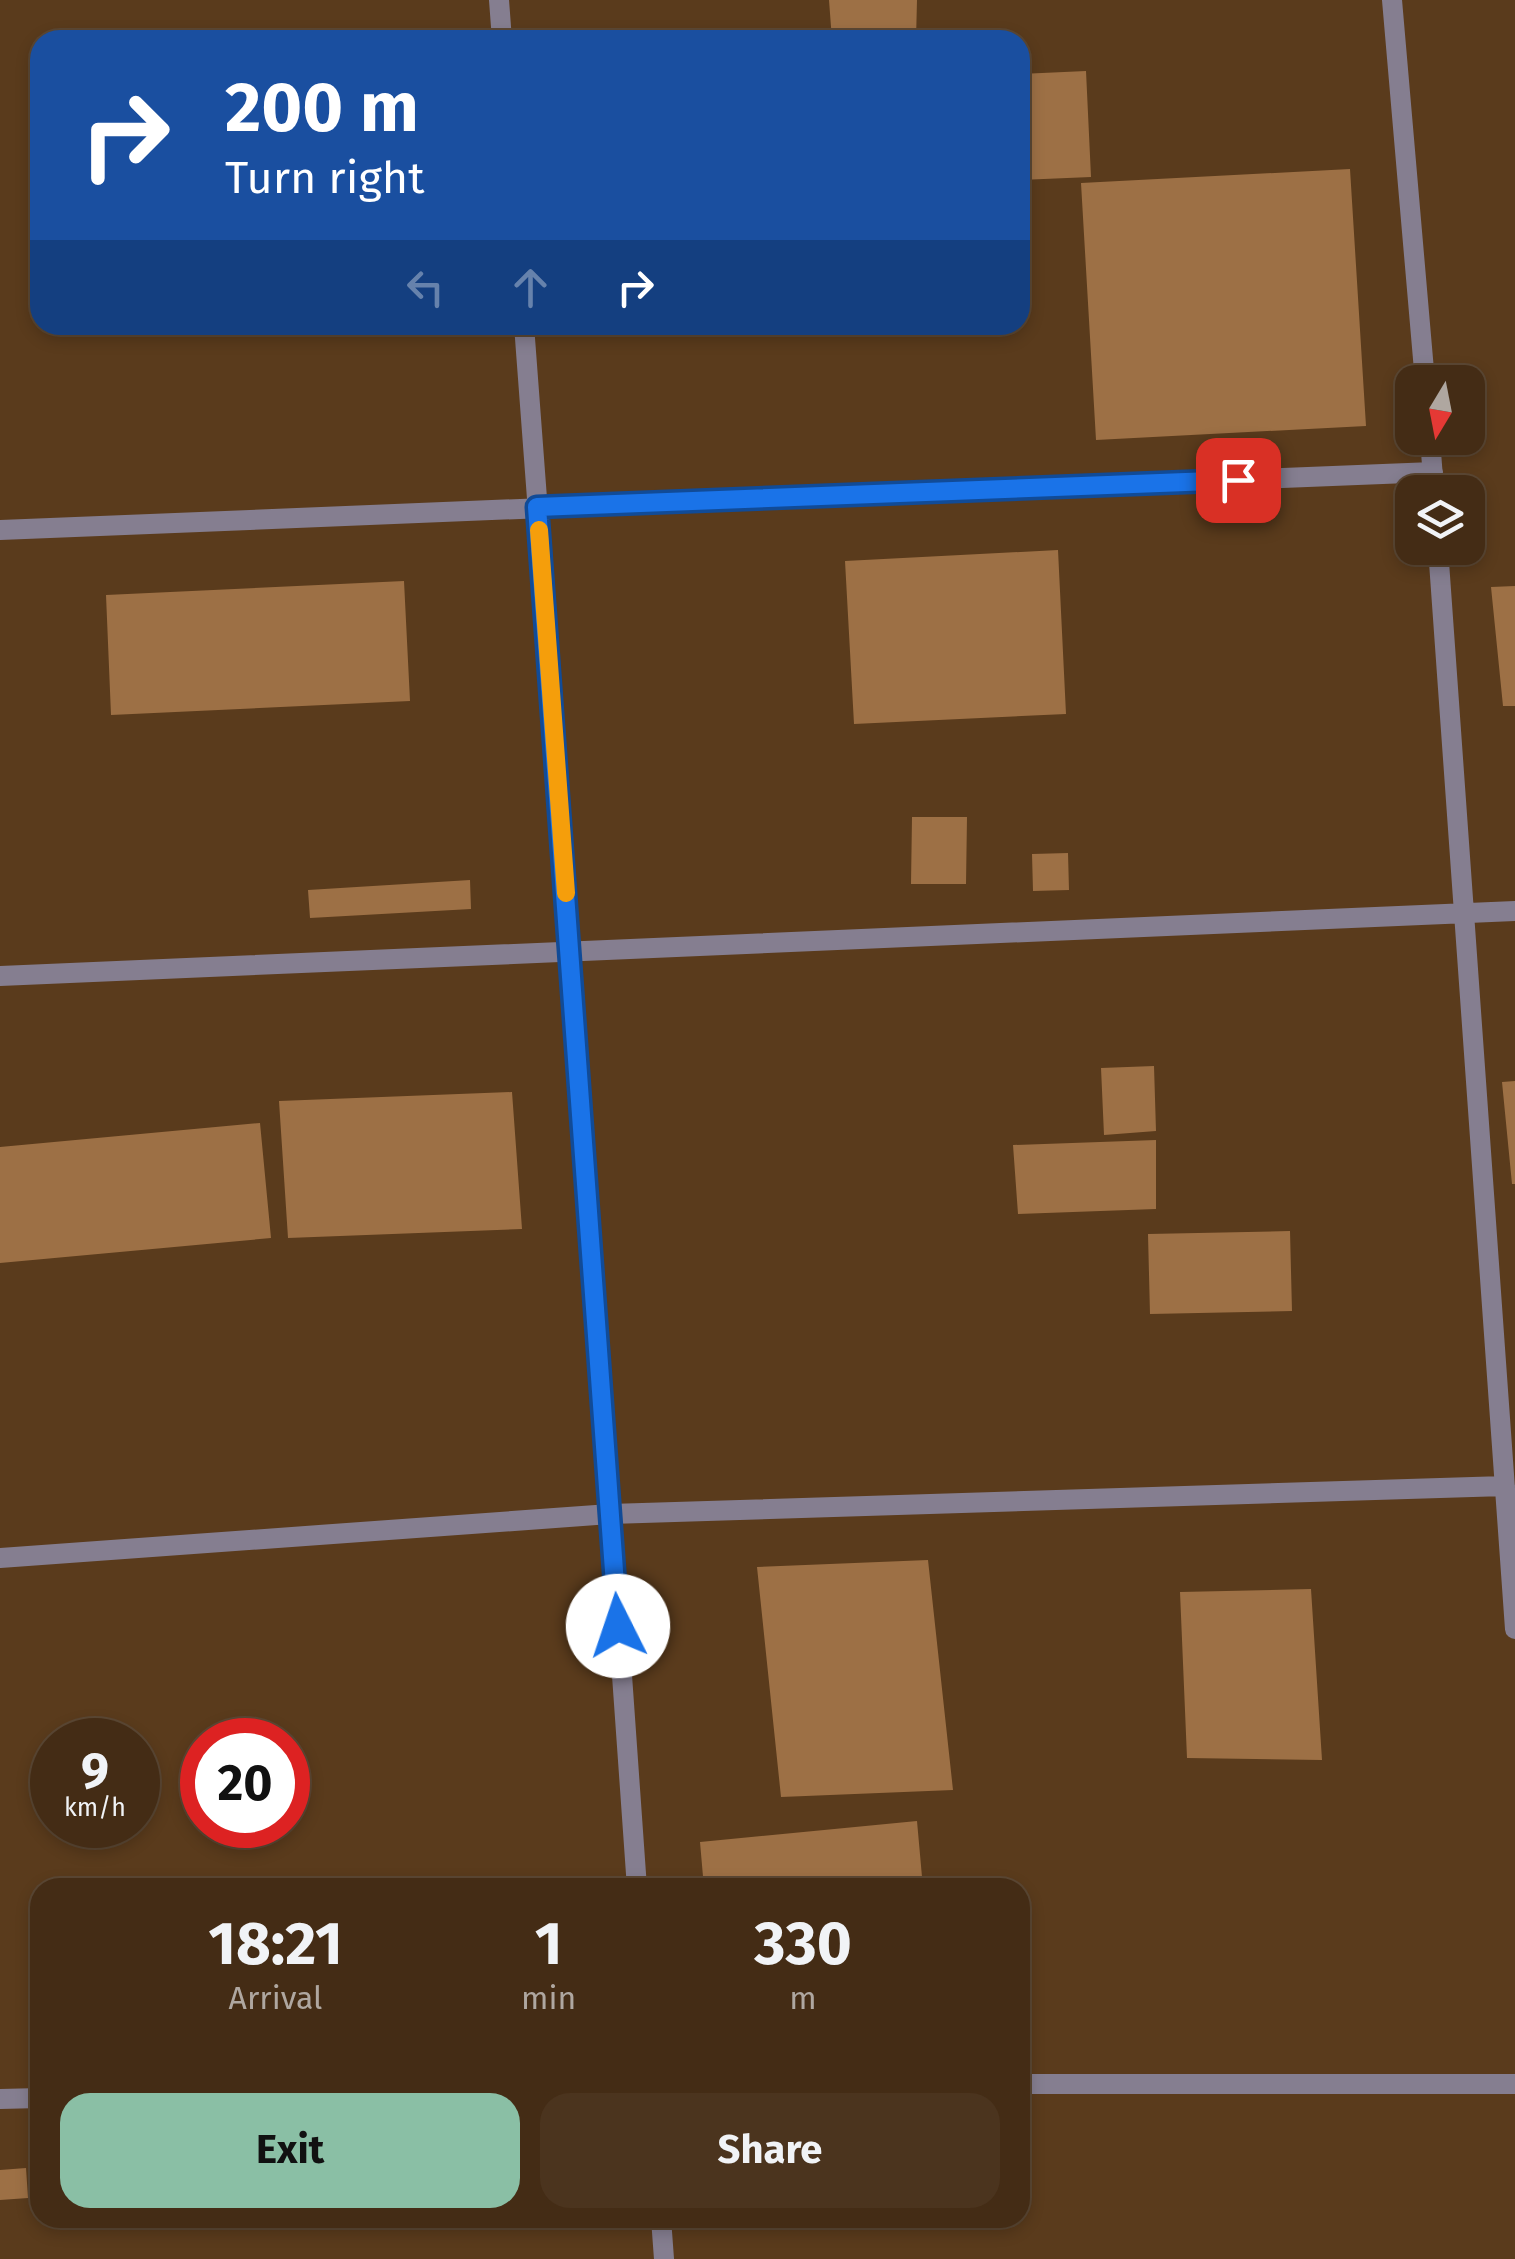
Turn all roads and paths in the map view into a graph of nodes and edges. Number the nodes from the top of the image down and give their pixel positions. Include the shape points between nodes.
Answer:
1 (499, 0) edge
2 (1392, 0) edge
3 (501, 30) edge
4 (525, 335) edge
5 (1424, 365) edge
6 (1395, 483) edge
7 (537, 507) junction
8 (0, 530) edge
9 (1439, 565) edge
10 (1515, 911) edge
11 (1462, 914) junction
12 (571, 952) junction
13 (0, 976) edge
14 (1504, 1486) junction
15 (610, 1514) junction
16 (0, 1558) edge
17 (1515, 1629) edge
18 (636, 1878) edge
19 (1030, 2084) edge
20 (1515, 2084) edge
21 (0, 2098) edge
22 (30, 2098) edge
23 (662, 2228) edge
24 (664, 2259) edge

1 - 3 lane
2 - 5 lane
4 - 7 lane
6 - 7 lane
7 - 8 lane
7 - 12 lane
9 - 11 lane
10 - 11 lane
11 - 12 lane
11 - 14 lane
12 - 13 lane
12 - 15 lane
14 - 15 lane
14 - 17 lane
15 - 16 lane
15 - 18 lane
19 - 20 lane
21 - 22 lane
23 - 24 lane

